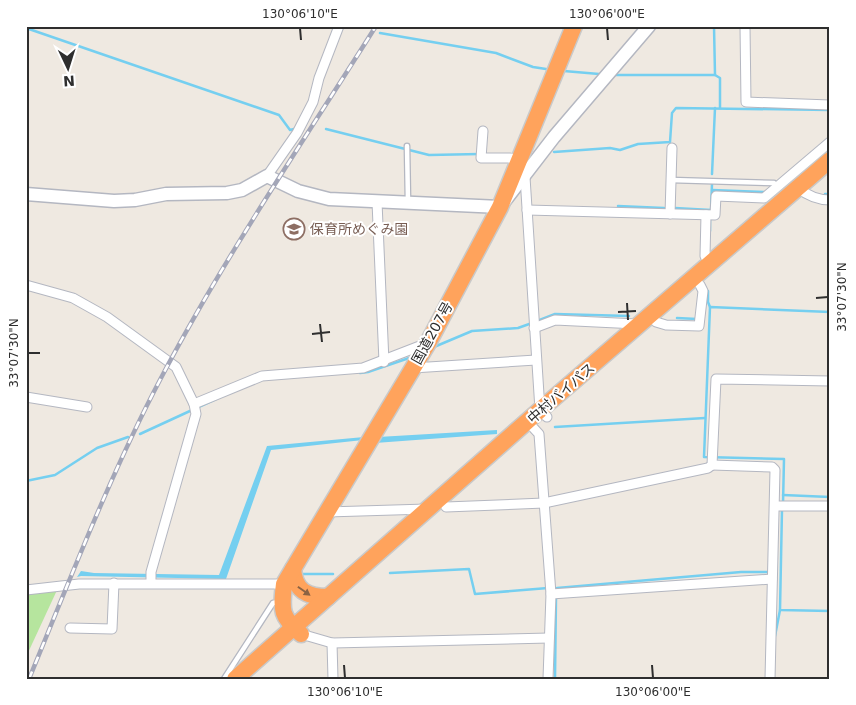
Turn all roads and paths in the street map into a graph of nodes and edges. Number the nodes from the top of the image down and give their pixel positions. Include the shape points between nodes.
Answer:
1 (339, 26) edge
2 (574, 26) edge
3 (649, 26) edge
4 (745, 26) edge
5 (830, 105) edge
6 (482, 131) dead end
7 (830, 142) edge
8 (407, 146) dead end
9 (672, 148) dead end
10 (519, 160) junction
11 (830, 160) edge
12 (830, 174) edge
13 (267, 176) junction
14 (525, 177) junction
15 (671, 180) junction
16 (777, 187) junction
17 (802, 191) junction
18 (26, 194) edge
19 (772, 200) junction
20 (830, 200) edge
21 (377, 202) junction
22 (408, 203) junction
23 (500, 207) junction
24 (527, 210) junction
25 (670, 214) junction
26 (706, 215) junction
27 (709, 264) junction
28 (26, 285) edge
29 (700, 285) junction
30 (648, 323) junction
31 (534, 324) junction
32 (428, 343) junction
33 (536, 360) junction
34 (384, 362) junction
35 (413, 368) junction
36 (830, 381) edge
37 (26, 397) edge
38 (195, 407) junction
39 (86, 408) dead end
40 (544, 413) junction
41 (531, 425) junction
42 (712, 460) junction
43 (544, 503) junction
44 (780, 506) junction
45 (830, 506) edge
46 (446, 507) junction
47 (427, 509) junction
48 (327, 512) junction
49 (293, 569) junction
50 (773, 574) junction
51 (151, 578) junction
52 (114, 583) junction
53 (284, 584) junction
54 (26, 590) edge
55 (550, 590) junction
56 (328, 597) junction
57 (282, 601) junction
58 (70, 628) dead end
59 (298, 631) junction
60 (549, 638) junction
61 (332, 643) junction
62 (224, 679) edge
63 (235, 679) edge
64 (249, 679) edge
65 (333, 679) edge
66 (548, 679) edge
67 (770, 679) edge

1 - 13 street via 313,102 297,133
2 - 10 highway, 国道207号
3 - 14 street via 560,130
4 - 5 street via 746,102
6 - 10 street via 481,158
7 - 16 street
8 - 22 lane
9 - 15 street
10 - 23 highway, 国道207号
11 - 17 highway, 中村バイパス
12 - 17 highway, 中村バイパス
13 - 18 street via 242,190 227,193 185,192 135,200
13 - 21 street via 315,197
14 - 23 street
14 - 24 street
15 - 16 lane via 774,183
15 - 25 street
16 - 19 street
17 - 19 highway, 中村バイパス
17 - 20 street via 819,200
17 - 29 highway, 中村バイパス
19 - 26 street via 716,196 715,215
19 - 27 highway, 中村バイパス
21 - 22 street
21 - 34 street
22 - 23 street
23 - 32 highway, 国道207号
24 - 25 street
24 - 31 street
25 - 26 street
26 - 27 street via 705,256
27 - 30 highway, 中村バイパス
28 - 38 street via 73,298 107,317 176,367
29 - 30 highway, 中村バイパス
29 - 30 street via 703,291 700,326
30 - 31 street via 555,320
30 - 40 highway, 中村バイパス
31 - 33 street
32 - 34 street
32 - 35 highway, 国道207号
33 - 35 street
33 - 40 street
34 - 38 street via 363,368 262,376
35 - 48 highway, 国道207号
36 - 42 street via 716,379
37 - 39 street
38 - 51 street
40 - 41 highway, 中村バイパス
41 - 43 street via 539,434
41 - 46 highway, 中村バイパス
41 - 47 highway, 中村バイパス
42 - 43 street via 708,468
42 - 44 street via 772,467 776,470
43 - 46 street
43 - 55 street
44 - 45 street
44 - 50 street
46 - 59 highway, 中村バイパス
47 - 48 street
47 - 56 highway, 中村バイパス
48 - 49 highway, 国道207号
49 - 53 highway, 国道207号
49 -> 56 highway via 301,592 314,597
50 - 55 street via 560,594
50 - 67 street
51 - 52 street
51 - 53 street
52 - 54 street
52 - 58 street via 112,629
53 - 57 highway, 国道207号
55 - 60 street
56 - 59 highway, 中村バイパス
57 - 59 highway, 国道207号 via 286,621
57 - 62 lane via 273,603
59 - 61 street
59 - 63 highway
59 - 64 highway
60 - 61 street
60 - 66 street
61 - 65 street

